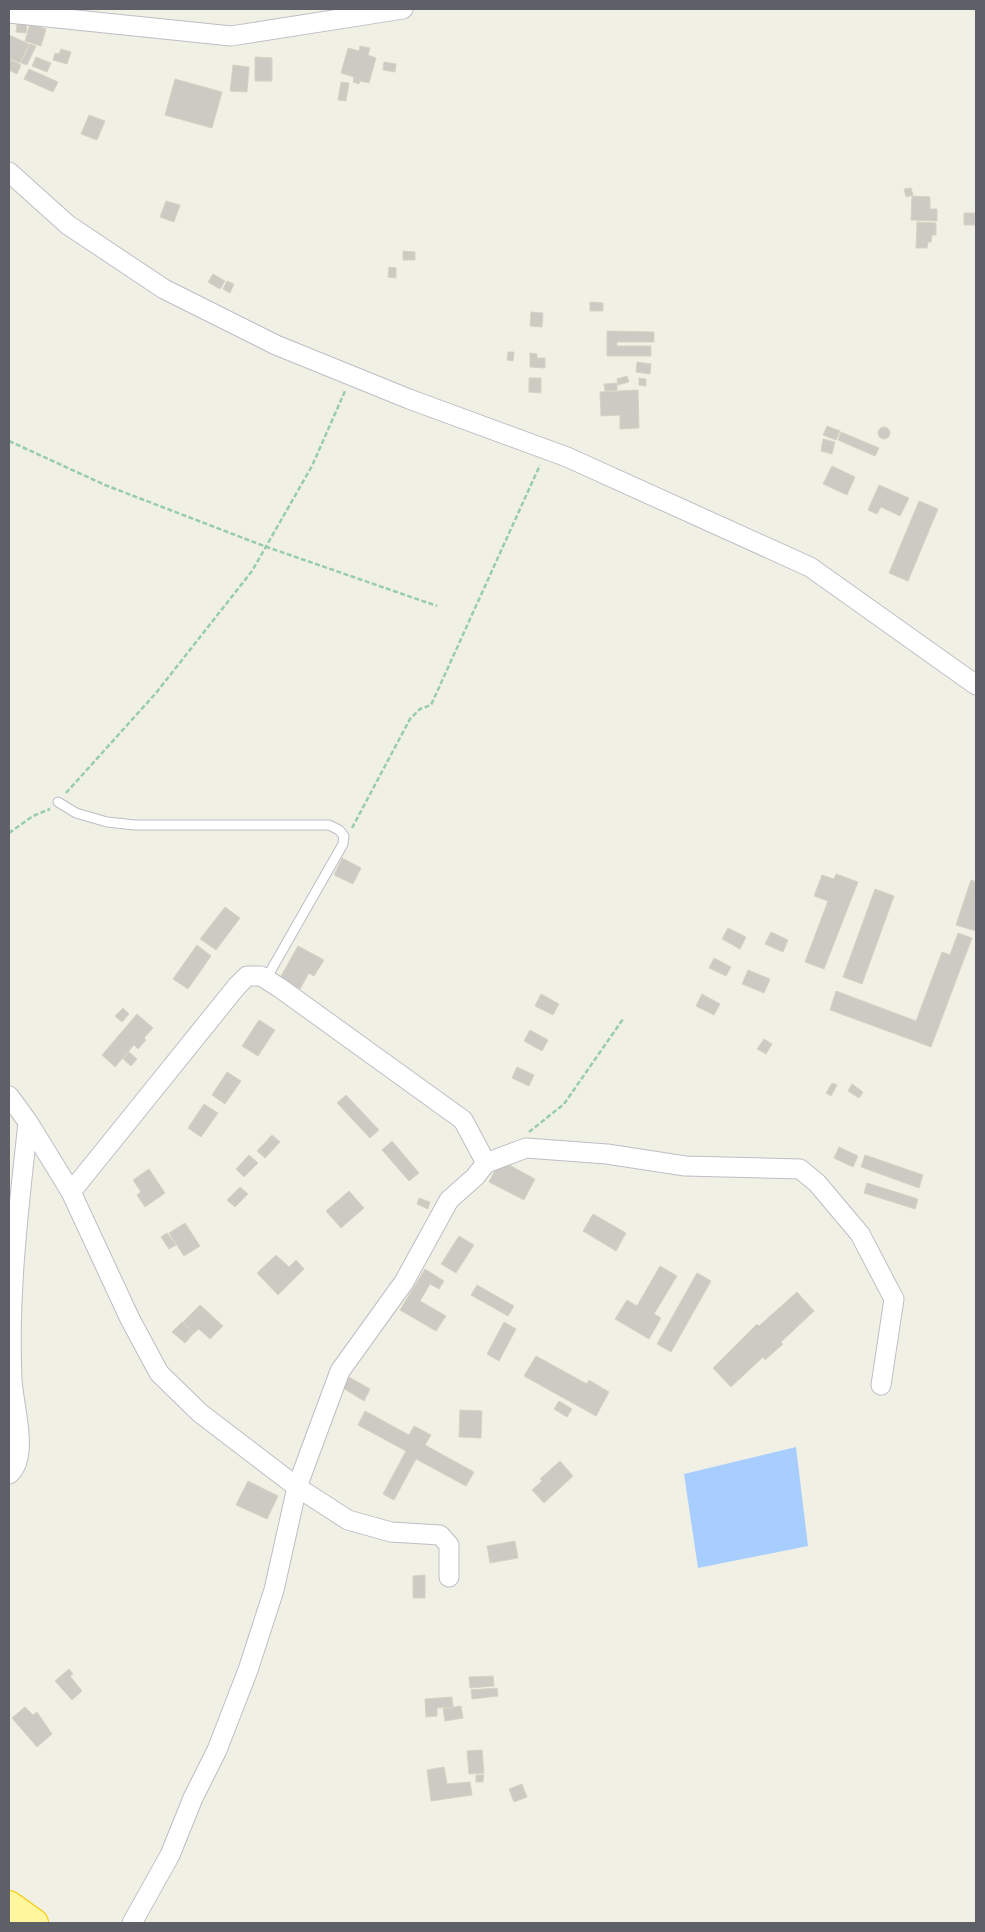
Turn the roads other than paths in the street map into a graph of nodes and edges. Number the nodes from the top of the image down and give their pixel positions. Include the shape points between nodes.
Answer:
1 (404, 9) edge
2 (362, 12) edge
3 (9, 13) edge
4 (9, 172) edge
5 (976, 685) edge
6 (58, 802) road end
7 (266, 979) junction
8 (9, 1096) edge
9 (28, 1122) junction
10 (486, 1163) junction
11 (71, 1192) junction
12 (881, 1385) dead end
13 (9, 1474) edge
14 (297, 1487) junction
15 (450, 1577) dead end
16 (9, 1905) edge
17 (34, 1923) edge
18 (132, 1923) edge

1 - 2 street
2 - 3 street via 231,36
4 - 5 street via 68,226 164,289 276,345 547,450 810,567
6 - 7 lane via 76,813 107,822 165,826 329,825 339,830 344,836 343,844
7 - 10 street via 463,1120
7 - 11 street via 247,976 236,986
8 - 9 street
9 - 11 street
9 - 13 street via 12,1292 12,1380 20,1448 15,1470
10 - 12 street via 526,1148 607,1154 685,1166 800,1169 817,1183 860,1234 894,1299
10 - 14 street via 450,1200 404,1282 340,1371
11 - 14 street via 159,1373 200,1413
14 - 15 street via 348,1520 392,1532 440,1536 449,1545
14 - 18 street via 274,1590 248,1670 217,1750 170,1855
16 - 17 highway

